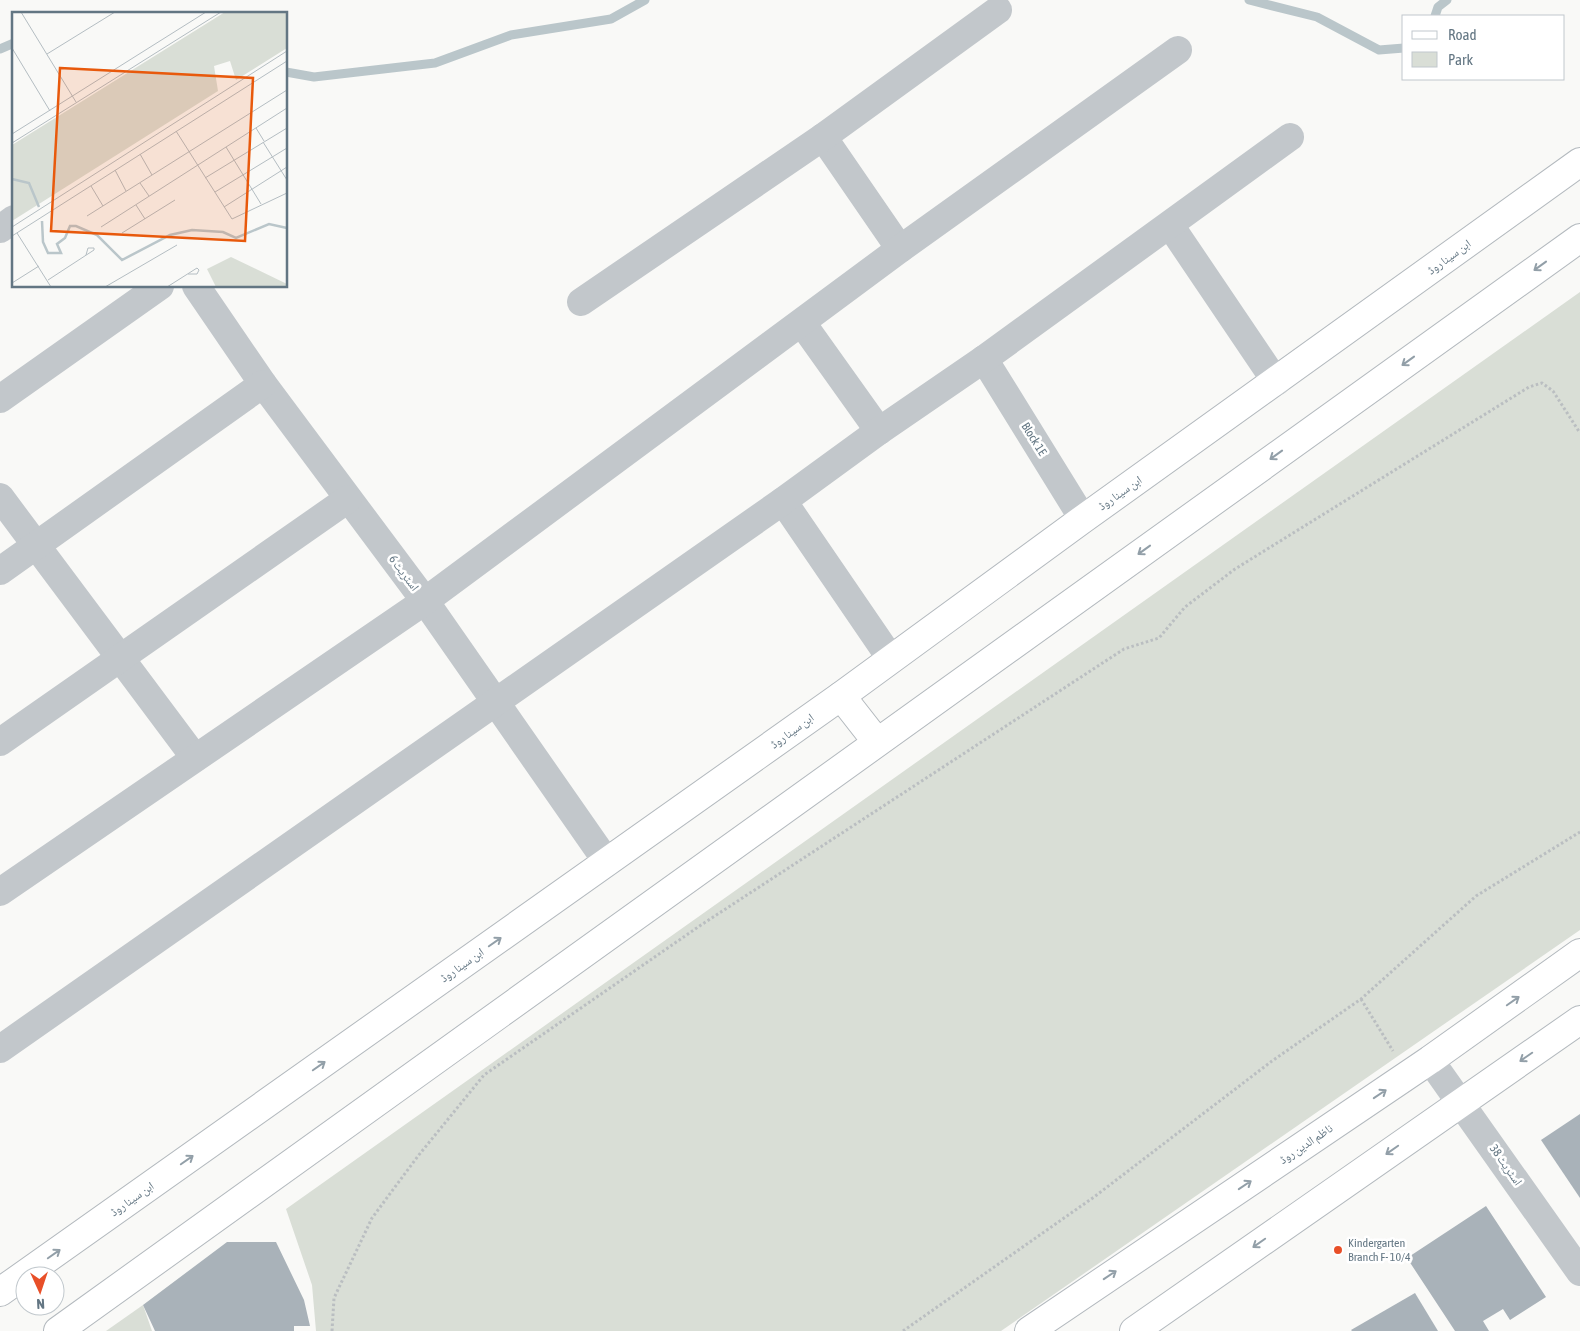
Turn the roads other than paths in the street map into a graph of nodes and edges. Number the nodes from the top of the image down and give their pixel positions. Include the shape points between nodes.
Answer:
1 (998, 10) dead end
2 (1178, 50) dead end
3 (822, 137) junction
4 (1290, 137) dead end
5 (1580, 162) edge
6 (12, 220) edge
7 (1170, 225) junction
8 (0, 229) edge
9 (1580, 238) edge
10 (900, 249) junction
11 (157, 288) edge
12 (197, 288) edge
13 (581, 302) dead end
14 (802, 323) junction
15 (984, 359) junction
16 (1276, 382) junction
17 (264, 384) junction
18 (0, 399) edge
19 (879, 430) junction
20 (0, 497) edge
21 (348, 499) junction
22 (783, 501) junction
23 (1083, 519) junction
24 (36, 546) junction
25 (0, 571) edge
26 (425, 601) junction
27 (120, 658) junction
28 (892, 659) junction
29 (841, 696) junction
30 (495, 701) junction
31 (0, 742) edge
32 (877, 742) junction
33 (195, 758) junction
34 (607, 862) junction
35 (0, 892) edge
36 (1580, 953) edge
37 (1580, 1020) edge
38 (0, 1049) edge
39 (1430, 1060) junction
40 (1462, 1102) junction
41 (1580, 1272) edge
42 (0, 1292) edge
43 (58, 1331) edge
44 (1029, 1331) edge
45 (1134, 1331) edge

1 - 3 street
2 - 10 street
3 - 10 street
3 - 13 street
4 - 7 street
5 - 16 main road, ابن سینا روڈ
6 - 8 street
7 - 15 street
7 - 16 street
9 -> 32 main road
10 - 14 street
11 - 18 street
12 - 17 street, اسٹریٹ 6
14 - 19 street
14 - 26 street
15 - 19 street
15 - 23 street, Block 1E
16 - 23 main road, ابن سینا روڈ
17 - 21 street, اسٹریٹ 6
17 - 24 street
19 - 22 street
20 - 24 street
21 - 26 street, اسٹریٹ 6
21 - 27 street
22 - 28 street
22 - 30 street
23 - 28 main road, ابن سینا روڈ
24 - 25 street
24 - 27 street
26 - 30 street, اسٹریٹ 6
26 - 33 street
27 - 31 street
27 - 33 street
28 - 29 main road, ابن سینا روڈ
29 - 32 main road
29 - 34 main road, ابن سینا روڈ
30 - 34 street, اسٹریٹ 6
30 - 38 street
32 - 43 main road
33 - 35 street
42 -> 34 main road, ابن سینا روڈ
39 -> 36 main road, ناظم الدین روڈ
37 -> 40 main road
39 - 40 street, اسٹریٹ 38
44 -> 39 main road, ناظم الدین روڈ
40 - 41 street, اسٹریٹ 38
40 -> 45 main road

